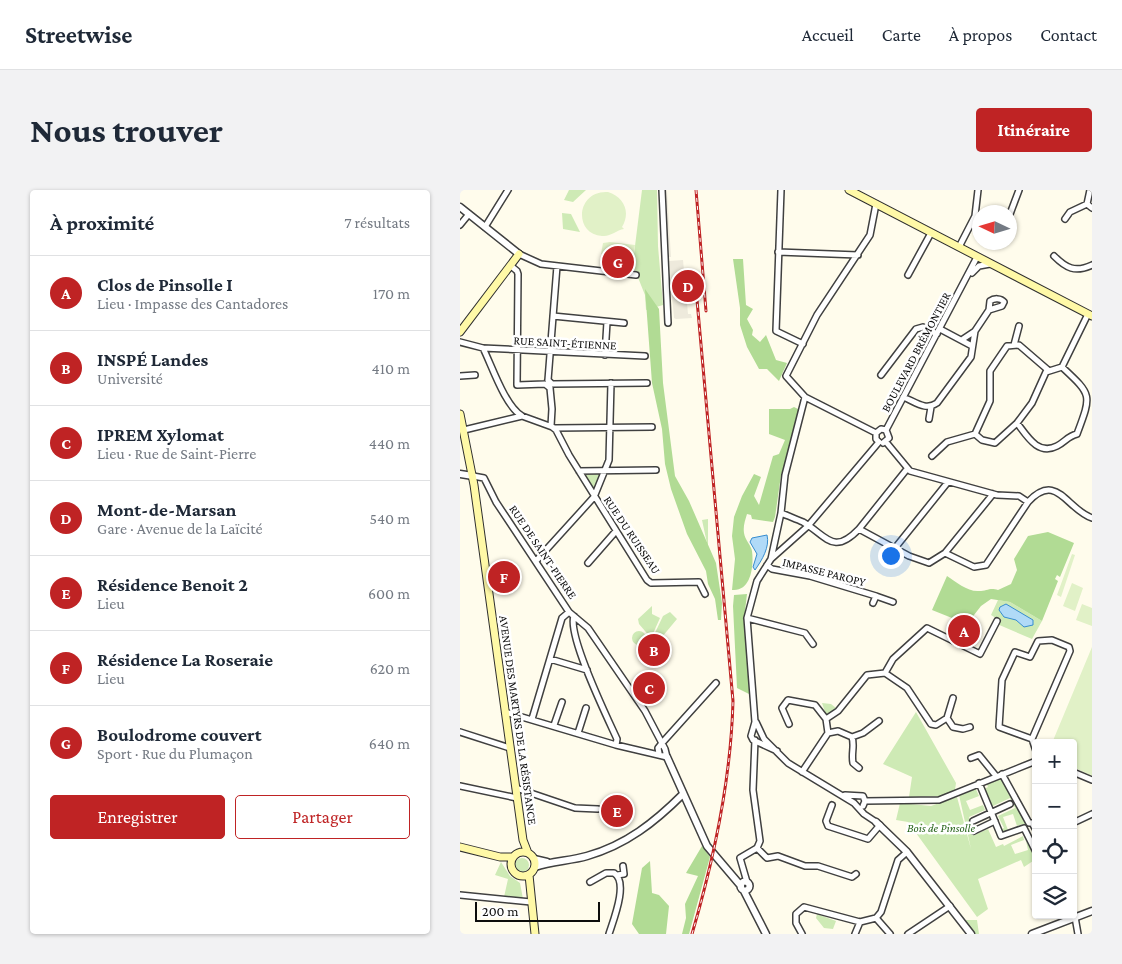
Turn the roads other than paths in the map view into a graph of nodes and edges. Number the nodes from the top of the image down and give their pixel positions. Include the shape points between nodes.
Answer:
1 (508, 190) edge
2 (662, 190) edge
3 (780, 190) edge
4 (849, 190) edge
5 (978, 190) edge
6 (1020, 190) edge
7 (1090, 190) edge
8 (876, 204) junction
9 (977, 205) edge
10 (1014, 205) edge
11 (1090, 206) edge
12 (460, 207) edge
13 (469, 214) junction
14 (1065, 220) dead end
15 (460, 225) edge
16 (972, 225) edge
17 (485, 226) junction
18 (931, 233) junction
19 (958, 247) junction
20 (778, 252) junction
21 (519, 254) junction
22 (858, 255) junction
23 (1054, 256) dead end
24 (977, 257) junction
25 (992, 264) junction
26 (1092, 265) edge
27 (511, 266) junction
28 (557, 266) junction
29 (636, 275) dead end
30 (908, 275) dead end
31 (964, 283) junction
32 (989, 310) dead end
33 (1090, 315) edge
34 (553, 316) junction
35 (607, 322) junction
36 (624, 323) dead end
37 (668, 323) dead end
38 (1019, 326) dead end
39 (938, 331) junction
40 (975, 331) junction
41 (460, 332) edge
42 (963, 339) junction
43 (460, 342) edge
44 (803, 344) junction
45 (972, 346) junction
46 (1014, 346) junction
47 (483, 348) junction
48 (517, 351) junction
49 (550, 352) junction
50 (605, 355) junction
51 (645, 356) dead end
52 (1062, 366) junction
53 (1048, 370) junction
54 (476, 375) dead end
55 (881, 375) dead end
56 (460, 376) edge
57 (611, 383) junction
58 (647, 383) dead end
59 (549, 384) junction
60 (805, 396) junction
61 (903, 397) junction
62 (931, 407) junction
63 (460, 414) edge
64 (522, 416) junction
65 (929, 418) dead end
66 (1017, 423) junction
67 (551, 426) junction
68 (610, 427) junction
69 (652, 427) dead end
70 (464, 430) junction
71 (886, 430) junction
72 (876, 433) junction
73 (975, 434) junction
74 (879, 442) junction
75 (886, 442) junction
76 (932, 456) dead end
77 (907, 469) junction
78 (656, 470) dead end
79 (579, 471) junction
80 (606, 471) junction
81 (460, 476) edge
82 (472, 476) junction
83 (948, 482) junction
84 (992, 494) junction
85 (594, 497) junction
86 (1028, 502) junction
87 (780, 513) junction
88 (1092, 518) edge
89 (808, 526) junction
90 (859, 529) junction
91 (616, 531) junction
92 (895, 548) junction
93 (945, 553) junction
94 (771, 560) junction
95 (536, 561) junction
96 (588, 563) dead end
97 (767, 565) junction
98 (705, 594) dead end
99 (876, 596) junction
100 (893, 602) dead end
101 (873, 603) dead end
102 (572, 614) junction
103 (747, 618) junction
104 (997, 621) dead end
105 (813, 644) dead end
106 (550, 659) junction
107 (586, 670) junction
108 (885, 673) junction
109 (716, 683) dead end
110 (953, 698) dead end
111 (562, 702) dead end
112 (586, 708) dead end
113 (505, 712) junction
114 (947, 718) junction
115 (532, 719) junction
116 (826, 719) junction
117 (879, 721) dead end
118 (755, 722) junction
119 (789, 724) dead end
120 (554, 726) junction
121 (970, 726) dead end
122 (759, 730) junction
123 (753, 731) junction
124 (460, 732) edge
125 (578, 733) junction
126 (828, 733) junction
127 (852, 737) junction
128 (758, 739) junction
129 (1032, 740) joint
130 (662, 743) junction
131 (616, 745) junction
132 (510, 748) junction
133 (659, 753) junction
134 (666, 757) junction
135 (971, 758) dead end
136 (1032, 763) edge
137 (859, 768) dead end
138 (802, 772) junction
139 (1077, 774) edge
140 (999, 775) junction
141 (1092, 780) edge
142 (980, 783) junction
143 (460, 786) edge
144 (516, 788) junction
145 (684, 797) junction
146 (517, 798) junction
147 (860, 802) junction
148 (1010, 804) dead end
149 (832, 805) dead end
150 (598, 809) dead end
151 (992, 813) junction
152 (1092, 814) edge
153 (973, 821) dead end
154 (995, 821) junction
155 (1077, 821) edge
156 (1032, 822) edge
157 (878, 823) junction
158 (974, 831) dead end
159 (523, 840) junction
160 (1032, 844) edge
161 (460, 847) edge
162 (757, 848) junction
163 (907, 852) junction
164 (528, 853) junction
165 (514, 858) junction
166 (534, 859) junction
167 (553, 863) junction
168 (623, 866) dead end
169 (535, 868) junction
170 (856, 874) dead end
171 (617, 875) junction
172 (526, 876) junction
173 (590, 882) dead end
174 (744, 886) junction
175 (460, 895) edge
176 (530, 899) junction
177 (950, 906) junction
178 (1092, 911) edge
179 (1077, 915) edge
180 (876, 918) junction
181 (1066, 919) edge
182 (1072, 919) edge
183 (860, 922) junction
184 (535, 934) edge
185 (609, 934) edge
186 (766, 934) edge
187 (802, 934) edge
188 (855, 934) edge
189 (890, 934) edge
190 (908, 934) edge
191 (971, 934) edge
192 (1032, 934) edge
193 (1078, 934) edge

1 - 17 street
2 - 37 street
3 - 20 street
4 - 8 main road
5 - 9 street
6 - 10 street
7 - 11 street
8 - 18 main road
8 - 22 street via 870,236
11 - 14 street via 1070,212
12 - 13 street
13 - 15 street
13 - 17 street
16 - 19 street
17 - 21 street
18 - 19 main road
18 - 30 street
19 - 24 main road
20 - 22 street
20 - 44 street via 776,331
21 - 27 main road
21 - 28 street via 536,263
22 - 44 street via 817,315
23 - 26 street via 1071,269 1083,270
24 - 25 main road
24 - 31 street, BOULEVARD BRÉMONTIER
25 - 31 street, BOULEVARD BRÉMONTIER via 979,266
25 - 33 main road
27 - 41 main road
27 - 48 street via 518,274
28 - 29 street
28 - 34 street
31 - 39 street, BOULEVARD BRÉMONTIER
32 - 40 street
33 - 52 street
34 - 35 street
34 - 49 street
35 - 36 street
35 - 50 street
38 - 46 street
39 - 42 street
39 - 55 street via 923,327 916,329
39 - 61 street, BOULEVARD BRÉMONTIER
40 - 42 street
40 - 45 street
42 - 45 street
43 - 47 street
44 - 60 street via 786,376
45 - 62 street via 968,362
46 - 53 street via 1019,345
46 - 73 street via 1007,346 990,371 990,401
47 - 48 street, RUE SAINT-ÉTIENNE
47 - 64 street via 502,389
48 - 49 street, RUE SAINT-ÉTIENNE
48 - 59 street via 517,384
49 - 50 street, RUE SAINT-ÉTIENNE
49 - 59 street
50 - 51 street, RUE SAINT-ÉTIENNE
52 - 53 street
52 - 66 street via 1086,388 1089,395 1090,404 1077,434 1057,446 1040,447
53 - 66 street via 1032,403
54 - 56 street
57 - 58 street
57 - 59 street
57 - 68 street, RUE DU RUISSEAU
59 - 67 street
60 - 72 street
60 - 87 street via 785,475
61 - 62 street via 923,407
61 - 71 street, BOULEVARD BRÉMONTIER
62 - 65 street
63 - 70 main road, AVENUE DES MARTYRS DE LA RÉSISTANCE
64 - 67 street
64 - 70 street
66 - 73 street via 995,443 982,440
67 - 68 street
67 - 79 street, RUE DU RUISSEAU
68 - 69 street
68 - 80 street, RUE DU RUISSEAU via 610,460
70 - 82 main road, AVENUE DES MARTYRS DE LA RÉSISTANCE
71 - 72 street
71 - 75 street via 889,436
72 - 74 street
73 - 76 street via 947,442
74 - 75 street
74 - 89 street
75 - 77 street
77 - 83 street
77 - 90 street
78 - 80 street
79 - 80 street
79 - 85 street, RUE DU RUISSEAU
80 - 85 street, RUE DU RUISSEAU
81 - 82 street
82 - 95 street, RUE DE SAINT-PIERRE via 484,478 496,502
82 - 113 main road, AVENUE DES MARTYRS DE LA RÉSISTANCE
83 - 84 street
83 - 92 street
84 - 86 street via 1019,496
84 - 93 street
85 - 91 street, RUE DU RUISSEAU
85 - 95 street
86 - 88 street via 1035,494 1055,491 1080,514
86 - 93 street via 986,566 974,567
87 - 89 street
87 - 94 street
89 - 90 street via 828,541 838,543 849,540
89 - 94 street
90 - 92 street
91 - 96 street
91 - 98 street, RUE DU RUISSEAU via 651,583 699,582
92 - 93 street via 925,562 937,560
94 - 97 street
95 - 102 street, RUE DE SAINT-PIERRE
97 - 99 street, IMPASSE PAROPY
97 - 103 street via 752,592
99 - 100 street, IMPASSE PAROPY
99 - 101 street, IMPASSE PAROPY
102 - 106 street via 562,618
102 - 107 street via 571,623
102 - 130 street, RUE DE SAINT-PIERRE via 599,643 645,711
103 - 105 street via 804,633
103 - 118 street
104 - 108 street via 980,654 927,628 894,659
106 - 107 street
106 - 115 street
107 - 131 street via 617,739
108 - 114 street via 907,688 931,724 936,725
108 - 116 street via 867,675 838,711
109 - 130 street
110 - 114 street
111 - 120 street
112 - 125 street
113 - 115 street
113 - 132 main road, AVENUE DES MARTYRS DE LA RÉSISTANCE
114 - 121 street via 953,727 963,729
115 - 120 street
116 - 119 street via 815,705 788,700 782,708
116 - 126 street
117 - 127 street
118 - 122 street
118 - 123 street
120 - 125 street
122 - 123 street
122 - 128 street
123 - 128 street via 752,736
124 - 132 street
125 - 131 street
126 - 127 street via 838,731
126 - 138 street
127 - 137 street via 852,760
128 - 138 street
128 - 162 street via 753,790 760,838
129 - 129 street via 999,727 1002,680 1015,652 1030,657 1038,640 1052,640 1069,647 1070,651
130 - 133 street
130 - 134 street, RUE DE SAINT-PIERRE
131 - 133 street
132 - 144 main road, AVENUE DES MARTYRS DE LA RÉSISTANCE
133 - 134 street
134 - 145 street, RUE DE SAINT-PIERRE
135 - 140 street via 979,755
136 - 140 street
138 - 147 street
139 - 141 street
140 - 142 street
140 - 156 street via 1029,823
142 - 147 street via 939,800
142 - 151 street
143 - 146 street
144 - 146 main road, AVENUE DES MARTYRS DE LA RÉSISTANCE
144 - 150 street via 575,808
145 - 167 street via 620,844 589,856
145 - 174 street, RUE DE SAINT-PIERRE via 707,846
146 - 159 main road, AVENUE DES MARTYRS DE LA RÉSISTANCE
147 - 157 street
148 - 151 street
149 - 157 street via 826,821 828,826 868,839
151 - 153 street
151 - 154 street
152 - 155 street
154 - 158 street
154 - 160 street via 1001,836 1024,828
157 - 163 street
159 - 164 main road, AVENUE DES MARTYRS DE LA RÉSISTANCE
159 - 165 main road, AVENUE DES MARTYRS DE LA RÉSISTANCE
161 - 165 main road
162 - 170 street via 767,858 778,856 852,877
162 - 174 street via 740,858
163 - 177 street
163 - 180 street via 898,860 881,912
164 - 165 main road
164 - 166 main road
165 - 172 main road via 514,873
166 - 167 street
166 - 169 main road
167 - 169 street
168 - 171 street via 624,874
169 - 172 main road
171 - 173 street via 606,873
171 - 185 street via 621,891
172 - 176 main road
174 - 186 street, RUE DE SAINT-PIERRE
175 - 176 street
176 - 184 main road
177 - 190 street
177 - 191 street
178 - 179 street
180 - 183 street
180 - 189 street
181 - 192 street
182 - 193 street
183 - 187 street via 806,906 796,914 796,923
183 - 188 street

